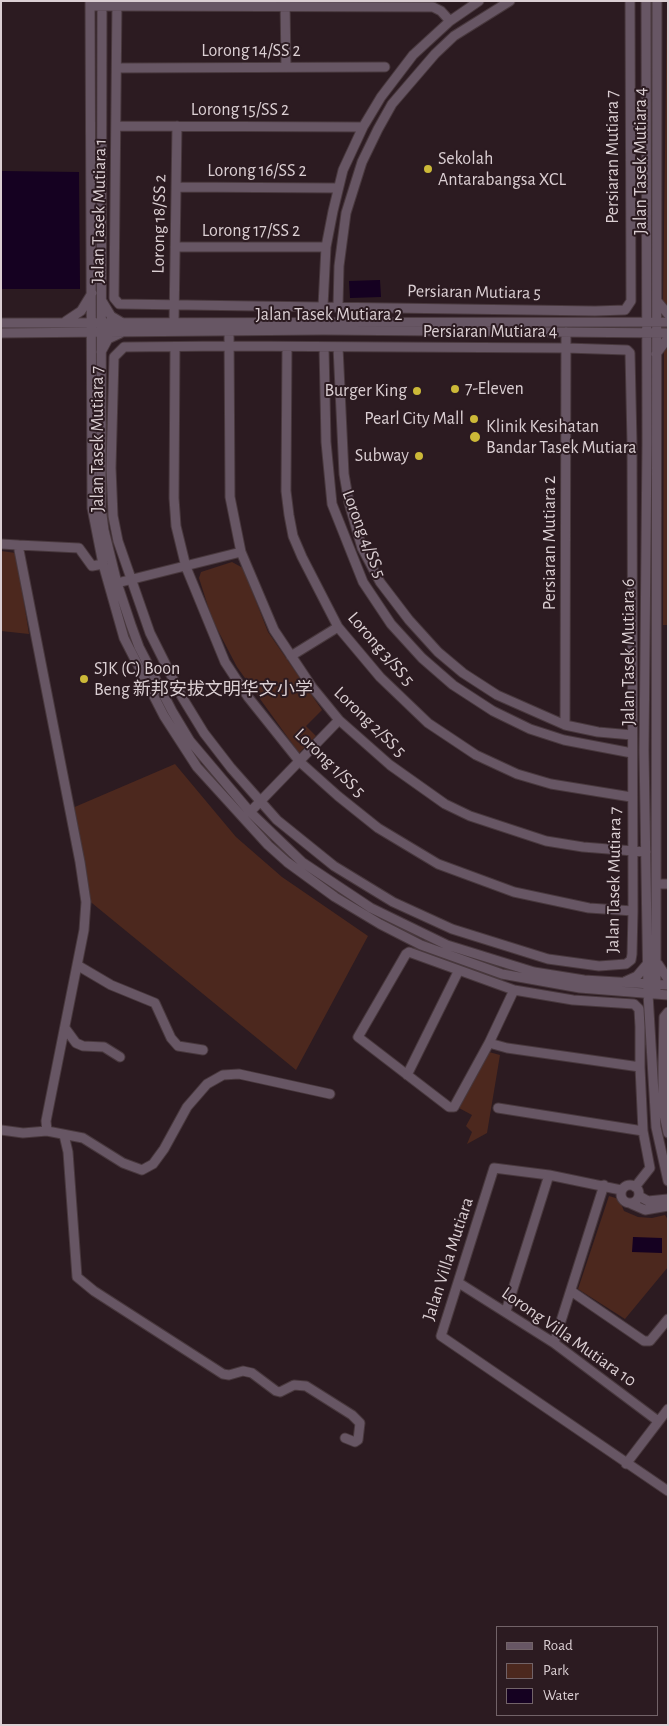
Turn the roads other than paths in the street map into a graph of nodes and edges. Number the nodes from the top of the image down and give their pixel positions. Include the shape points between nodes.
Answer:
1 (479, 1) edge
2 (510, 1) edge
3 (630, 1) edge
4 (646, 1) edge
5 (658, 1) edge
6 (117, 3) edge
7 (90, 4) edge
8 (102, 4) edge
9 (172, 4) edge
10 (229, 4) edge
11 (285, 4) edge
12 (343, 4) edge
13 (400, 4) edge
14 (450, 21) junction
15 (629, 50) junction
16 (646, 51) junction
17 (385, 67) dead end
18 (116, 68) junction
19 (286, 68) junction
20 (116, 126) junction
21 (177, 126) junction
22 (363, 127) junction
23 (646, 128) junction
24 (658, 129) junction
25 (176, 187) junction
26 (338, 188) junction
27 (629, 214) junction
28 (647, 215) junction
29 (175, 247) junction
30 (326, 247) junction
31 (96, 293) junction
32 (657, 301) junction
33 (647, 302) junction
34 (174, 306) junction
35 (323, 306) junction
36 (338, 306) junction
37 (515, 309) junction
38 (625, 310) joint
39 (668, 314) edge
40 (626, 320) junction
41 (515, 321) junction
42 (652, 321) junction
43 (122, 322) junction
44 (174, 322) junction
45 (668, 322) edge
46 (1, 323) edge
47 (425, 326) junction
48 (96, 327) junction
49 (64, 328) junction
50 (229, 331) junction
51 (126, 332) junction
52 (566, 332) junction
53 (1, 333) edge
54 (631, 333) junction
55 (652, 333) junction
56 (668, 333) edge
57 (668, 338) edge
58 (229, 346) junction
59 (175, 347) junction
60 (287, 347) junction
61 (324, 347) junction
62 (338, 347) junction
63 (566, 348) junction
64 (647, 349) junction
65 (627, 350) joint
66 (96, 354) junction
67 (656, 354) junction
68 (632, 443) junction
69 (647, 443) junction
70 (646, 538) junction
71 (658, 538) junction
72 (1, 544) edge
73 (18, 545) junction
74 (241, 552) junction
75 (103, 564) junction
76 (186, 567) junction
77 (131, 580) junction
78 (116, 583) junction
79 (338, 627) junction
80 (632, 634) junction
81 (645, 634) junction
82 (291, 656) junction
83 (339, 720) junction
84 (565, 725) junction
85 (632, 735) junction
86 (632, 753) junction
87 (300, 762) junction
88 (631, 797) junction
89 (259, 801) junction
90 (250, 812) junction
91 (646, 852) junction
92 (632, 853) junction
93 (657, 884) junction
94 (668, 884) edge
95 (633, 911) junction
96 (652, 961) junction
97 (77, 965) junction
98 (458, 972) junction
99 (668, 979) edge
100 (618, 982) junction
101 (668, 986) edge
102 (652, 989) junction
103 (514, 990) junction
104 (634, 992) junction
105 (668, 995) edge
106 (650, 1006) junction
107 (668, 1012) edge
108 (65, 1028) junction
109 (489, 1043) junction
110 (203, 1050) dead end
111 (120, 1057) dead end
112 (665, 1066) edge
113 (640, 1067) junction
114 (407, 1075) junction
115 (330, 1094) dead end
116 (498, 1108) dead end
117 (1, 1130) edge
118 (47, 1131) junction
119 (643, 1131) junction
120 (668, 1133) edge
121 (64, 1135) junction
122 (549, 1175) junction
123 (668, 1181) edge
124 (604, 1184) junction
125 (635, 1187) junction
126 (622, 1190) junction
127 (639, 1196) junction
128 (668, 1199) edge
129 (629, 1203) junction
130 (668, 1206) edge
131 (459, 1283) junction
132 (571, 1291) junction
133 (506, 1311) junction
134 (668, 1319) edge
135 (554, 1343) junction
136 (668, 1409) edge
137 (658, 1421) junction
138 (345, 1438) dead end
139 (626, 1464) junction
140 (668, 1491) edge

1 - 14 street
2 - 36 street via 454,36 392,104 362,162 346,213
3 - 15 street, Persiaran Mutiara 7
4 - 16 street, Jalan Tasek Mutiara 4
5 - 24 street, Jalan Tasek Mutiara 4
6 - 8 street
6 - 9 street
6 - 18 street, Jalan Tasek Mutiara 1
7 - 8 street
7 - 31 street, Jalan Tasek Mutiara 1
8 - 31 street, Jalan Tasek Mutiara 1
9 - 10 street
10 - 11 street
11 - 12 street
11 - 19 street
12 - 13 street
13 - 14 street via 437,8
14 - 22 street via 413,55
15 - 16 street
15 - 27 street, Persiaran Mutiara 7
16 - 23 street, Jalan Tasek Mutiara 4
17 - 19 street, Lorong 14/SS 2
18 - 19 street, Lorong 14/SS 2
18 - 20 street, Jalan Tasek Mutiara 1
20 - 21 street, Lorong 15/SS 2
20 - 34 street, Jalan Tasek Mutiara 1 via 115,302 123,306
21 - 22 street, Lorong 15/SS 2
21 - 25 street, Lorong 18/SS 2
22 - 26 street
23 - 24 street
23 - 28 street, Jalan Tasek Mutiara 4
24 - 32 street, Jalan Tasek Mutiara 4
25 - 26 street, Lorong 16/SS 2
25 - 29 street, Lorong 18/SS 2
26 - 30 street
27 - 28 street
27 - 38 street, Persiaran Mutiara 7 via 631,301
28 - 33 street, Jalan Tasek Mutiara 4
29 - 30 street, Lorong 17/SS 2
29 - 34 street, Lorong 18/SS 2
30 - 35 street
31 - 43 street via 106,310
31 - 48 street, Jalan Tasek Mutiara 1
31 - 49 street
32 - 39 street
32 - 42 street, Jalan Tasek Mutiara 4
33 - 40 street via 639,313
33 - 42 street, Jalan Tasek Mutiara 4
34 - 35 street, Jalan Tasek Mutiara 1
34 - 44 street, Lorong 18/SS 2
35 - 36 street, Persiaran Mutiara 5
36 - 37 street, Persiaran Mutiara 5
37 - 38 street, Persiaran Mutiara 5
37 - 41 street
40 - 41 street, Jalan Tasek Mutiara 2
40 - 42 street, Jalan Tasek Mutiara 2
41 - 47 street, Jalan Tasek Mutiara 2
42 - 45 street, Jalan Tasek Mutiara 2
42 - 55 street, Jalan Tasek Mutiara 6
43 - 44 street, Jalan Tasek Mutiara 2
43 - 48 street, Jalan Tasek Mutiara 2
44 - 47 street, Jalan Tasek Mutiara 2
46 - 49 street, Jalan Tasek Mutiara 2
47 - 50 street, Jalan Tasek Mutiara 2
47 - 52 street, Jalan Tasek Mutiara 2
48 - 49 street, Jalan Tasek Mutiara 2
48 - 51 street, Jalan Tasek Mutiara 2
48 - 66 street, Jalan Tasek Mutiara 7
49 - 53 street, Jalan Tasek Mutiara 2
49 - 66 street via 78,334
50 - 51 street, Jalan Tasek Mutiara 2
50 - 58 street, Lorong 2/SS 5
51 - 66 street via 108,339
52 - 54 street, Jalan Tasek Mutiara 2
52 - 63 street, Persiaran Mutiara 2
54 - 55 street, Jalan Tasek Mutiara 2
54 - 64 street
55 - 56 street, Jalan Tasek Mutiara 2
55 - 64 street, Jalan Tasek Mutiara 6
55 - 67 street, Jalan Tasek Mutiara 6
57 - 67 street
58 - 59 street, Jalan Tasek Mutiara 7
58 - 60 street, Jalan Tasek Mutiara 7
58 - 74 street, Lorong 2/SS 5 via 230,497
59 - 76 street, Lorong 1/SS 5 via 174,498 176,526
59 - 77 street, Jalan Tasek Mutiara 7 via 124,347 114,358 111,468 114,516
60 - 61 street, Jalan Tasek Mutiara 7
60 - 79 street, Lorong 3/SS 5 via 286,491 289,515 302,557
61 - 62 street, Persiaran Mutiara 4
61 - 86 street, Lorong 4/SS 5 via 326,442 332,504 363,582 391,624 453,685 493,711 530,729 564,740
62 - 63 street, Persiaran Mutiara 4
62 - 84 street via 347,494 362,548 380,582 438,652 463,673 497,695
63 - 65 street, Persiaran Mutiara 4
63 - 84 street, Persiaran Mutiara 2
64 - 69 street, Jalan Tasek Mutiara 6
65 - 68 street, Jalan Tasek Mutiara 7 via 632,358
66 - 75 street, Jalan Tasek Mutiara 7 via 92,508
66 - 78 street, Jalan Tasek Mutiara 7 via 101,507
67 - 71 street, Jalan Tasek Mutiara 6
68 - 69 street
68 - 80 street, Jalan Tasek Mutiara 7
69 - 70 street, Jalan Tasek Mutiara 6
70 - 71 street
70 - 81 street, Jalan Tasek Mutiara 6
71 - 93 street, Jalan Tasek Mutiara 6
72 - 73 street
73 - 75 street via 79,548 92,566
73 - 97 street via 83,877 86,902
74 - 76 street
74 - 82 street, Lorong 2/SS 5 via 274,630
75 - 104 street, Jalan Tasek Mutiara 7 via 128,651 164,716 197,767 287,862 380,924 457,959 502,974 547,983
76 - 77 street
76 - 87 street, Lorong 1/SS 5 via 225,662 248,697
77 - 78 street
77 - 89 street, Jalan Tasek Mutiara 7 via 150,634 182,697 204,732
78 - 90 street, Jalan Tasek Mutiara 7 via 138,647 172,711 190,741
79 - 82 street
79 - 88 street, Lorong 3/SS 5 via 380,678 428,723 476,755 517,774 551,784
80 - 81 street
80 - 85 street, Jalan Tasek Mutiara 7
81 - 91 street, Jalan Tasek Mutiara 6
82 - 83 street, Lorong 2/SS 5
83 - 87 street
83 - 92 street, Lorong 2/SS 5 via 422,789 470,816 546,841
84 - 85 street via 607,734
85 - 86 street, Jalan Tasek Mutiara 7
86 - 88 street, Jalan Tasek Mutiara 7
87 - 89 street
87 - 95 street, Lorong 1/SS 5 via 378,828 438,864 514,892 590,908
88 - 92 street, Jalan Tasek Mutiara 7
89 - 90 street
89 - 95 street, Jalan Tasek Mutiara 7 via 305,845 364,886 443,925 500,945 548,959 591,965 626,964 632,954
90 - 100 street, Jalan Tasek Mutiara 7 via 315,871 371,908 415,931 446,945 534,972
91 - 92 street, Lorong 2/SS 5
91 - 96 street, Jalan Tasek Mutiara 6
92 - 95 street, Jalan Tasek Mutiara 7
93 - 94 street
93 - 96 street, Jalan Tasek Mutiara 6
96 - 99 street
96 - 100 street via 637,976
96 - 102 street, Jalan Tasek Mutiara 6
97 - 108 street
97 - 110 street via 111,985 155,1003 170,1038 178,1046
98 - 103 street
98 - 114 street
98 - 114 street via 414,953 406,954 360,1034 360,1041
100 - 102 street, Jalan Tasek Mutiara 7
101 - 102 street
102 - 104 street, Jalan Tasek Mutiara 7
102 - 105 street, Jalan Tasek Mutiara 7
102 - 106 street
103 - 109 street
103 - 113 street via 636,1006 640,1027
104 - 106 street
105 - 106 street
106 - 123 street via 656,1126
107 - 112 street via 664,1017
108 - 111 street via 76,1043 104,1047
108 - 118 street via 46,1121
109 - 113 street
109 - 114 street via 454,1107 449,1107
112 - 120 street via 663,1110
113 - 119 street
115 - 121 street via 239,1074 223,1075 207,1084 187,1107 164,1149 153,1164 142,1170 123,1163 83,1138
116 - 119 street
117 - 118 street via 23,1133
118 - 121 street
119 - 125 street via 650,1168
121 - 138 street via 77,1276 94,1291 223,1374 243,1371 280,1392 294,1385 306,1386 360,1423 358,1440
122 - 124 street, Jalan Villa Mutiara
122 - 131 street, Jalan Villa Mutiara via 494,1168
122 - 133 street
124 - 126 street, Jalan Villa Mutiara
124 - 132 street
125 - 126 street
125 - 127 street
126 - 129 street via 622,1199
127 - 128 street via 648,1201
127 - 129 street
129 - 130 street via 645,1210
131 - 133 street, Lorong Villa Mutiara 10
131 - 139 street, Jalan Villa Mutiara via 441,1336
132 - 134 street via 644,1341 650,1341
132 - 135 street
133 - 135 street, Lorong Villa Mutiara 10
135 - 137 street, Lorong Villa Mutiara 10
136 - 137 street
137 - 139 street
139 - 140 street, Jalan Villa Mutiara

